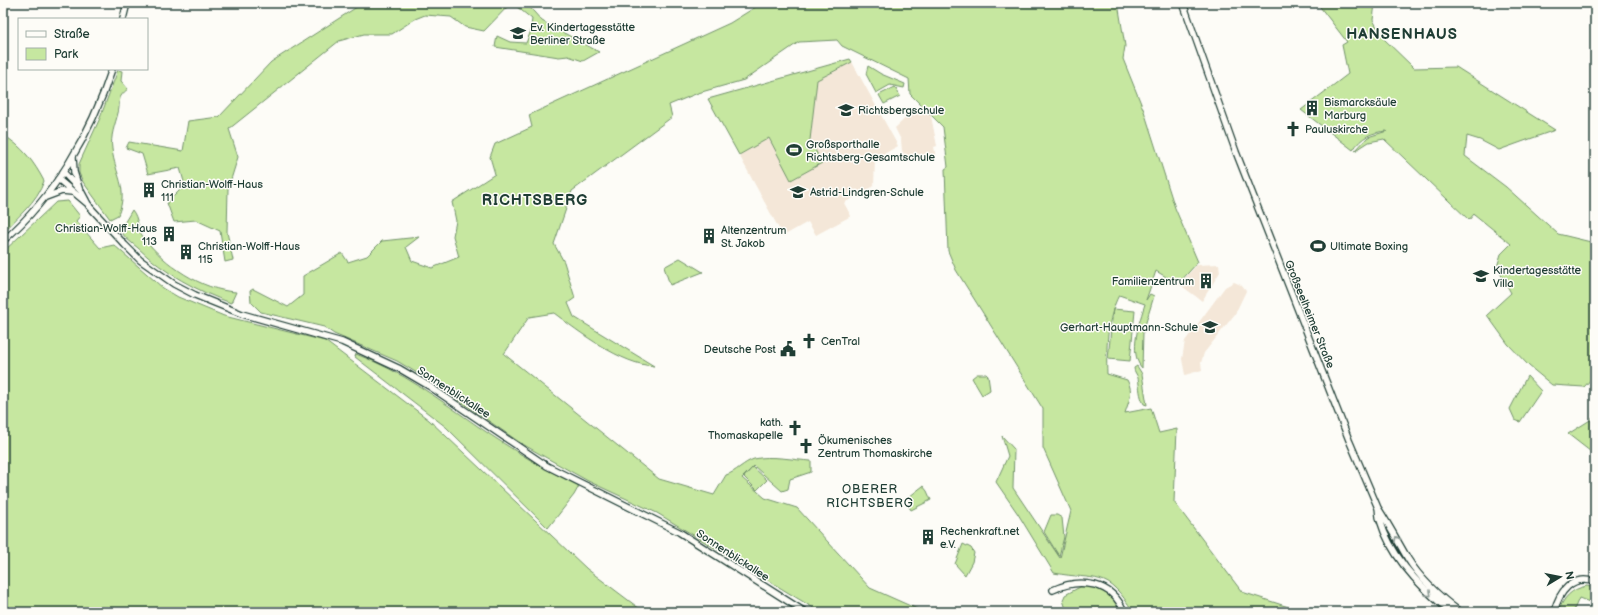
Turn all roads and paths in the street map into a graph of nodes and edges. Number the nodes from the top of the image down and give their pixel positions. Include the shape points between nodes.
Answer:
1 (127, 3) edge
2 (1183, 3) edge
3 (123, 18) edge
4 (112, 70) edge
5 (73, 157) junction
6 (63, 172) junction
7 (58, 179) junction
8 (81, 191) junction
9 (72, 192) junction
10 (44, 198) junction
11 (89, 206) junction
12 (3, 240) edge
13 (1378, 508) junction
14 (1595, 582) edge
15 (1053, 590) dead end
16 (805, 612) edge
17 (1124, 612) edge
18 (1451, 612) edge
19 (1460, 612) edge
20 (1554, 612) edge

1 - 3 main road
2 - 13 main road, Großseelheimer Straße via 1236,152
4 - 5 main road
5 - 6 main road
5 - 8 main road via 74,172
6 - 7 main road
6 - 8 main road, Sonnenblickallee
7 - 9 main road, Sonnenblickallee
7 - 10 main road
8 - 11 main road, Sonnenblickallee
9 - 10 main road via 62,192
9 - 11 main road, Sonnenblickallee
10 - 12 main road via 20,226
11 - 16 main road, Sonnenblickallee via 140,260 174,284 242,314 342,342 400,369 547,466 679,532
13 -> 18 main road, Großseelheimer Straße via 1380,520 1396,552 1423,588
19 -> 13 main road via 1438,594 1415,569 1386,517
14 - 20 main road via 1580,580 1567,586 1559,595
15 - 17 main road via 1071,583 1089,582 1112,594

